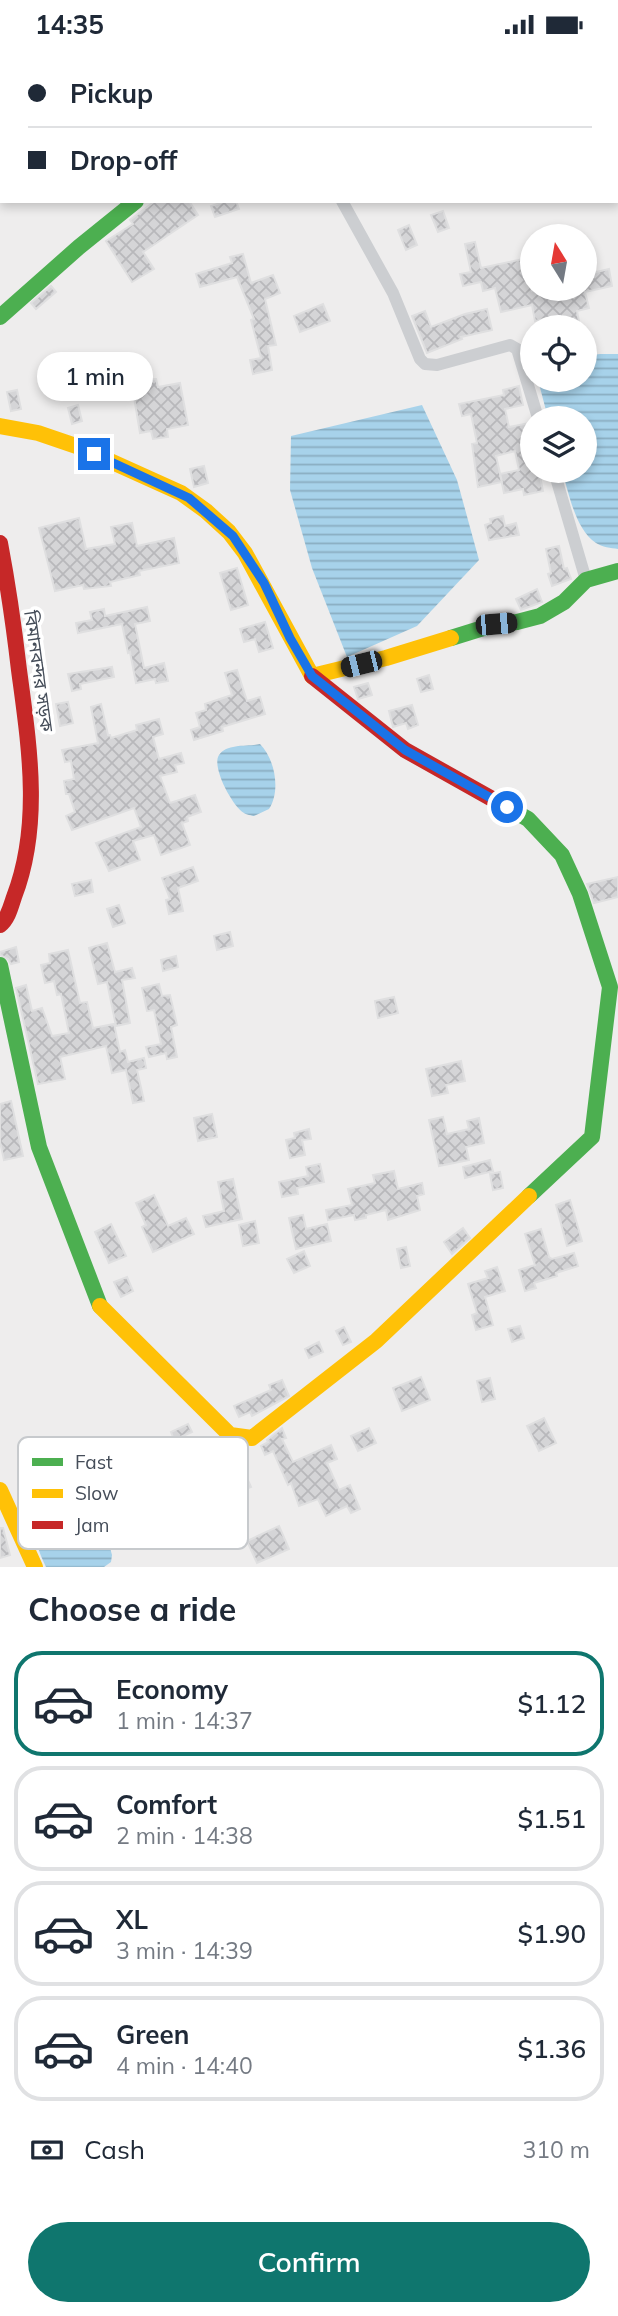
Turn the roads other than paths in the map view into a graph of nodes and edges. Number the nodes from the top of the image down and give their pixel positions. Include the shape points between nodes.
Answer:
1 (134, 203) edge
2 (343, 203) edge
3 (0, 317) edge
4 (534, 406) edge
5 (0, 426) edge
6 (558, 483) edge
7 (0, 543) edge
8 (618, 571) edge
9 (586, 580) junction
10 (312, 676) junction
11 (0, 925) edge
12 (0, 965) edge
13 (236, 1437) edge
14 (248, 1438) edge
15 (0, 1490) edge
16 (18, 1530) edge
17 (27, 1549) edge
18 (35, 1567) edge

1 - 3 street
2 - 4 street via 393,293 419,359 437,365 510,345 517,349
5 - 10 street via 18,427 72,445 189,498 233,536 264,583
6 - 9 street
7 - 11 street, বিমানবন্দর সড়ক via 30,747 31,810 20,880
8 - 9 street
9 - 10 street via 540,617 496,624
10 - 14 street via 405,750 528,819 562,855 580,894 610,987 592,1137 376,1341
12 - 13 street via 38,1147 97,1303
15 - 16 street
17 - 18 street

